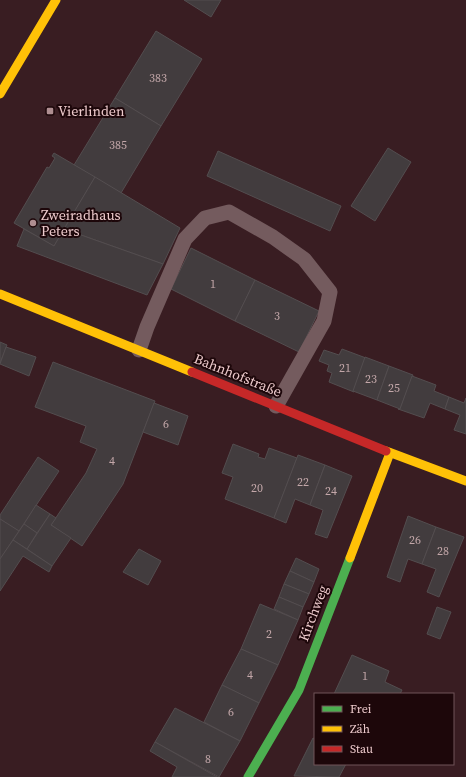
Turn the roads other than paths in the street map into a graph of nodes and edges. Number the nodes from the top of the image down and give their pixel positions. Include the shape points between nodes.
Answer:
1 (56, 0) edge
2 (0, 94) edge
3 (0, 294) edge
4 (139, 350) junction
5 (276, 406) junction
6 (390, 452) junction
7 (466, 481) edge
8 (248, 777) edge

1 - 2 street
3 - 4 street, Bahnhofstraße
4 - 5 street, Bahnhofstraße
4 - 5 lane via 185,239 205,218 229,212 273,237 304,259 330,292 324,321
5 - 6 street, Bahnhofstraße
6 - 7 street, Bahnhofstraße
6 - 8 street, Kirchweg via 299,690

